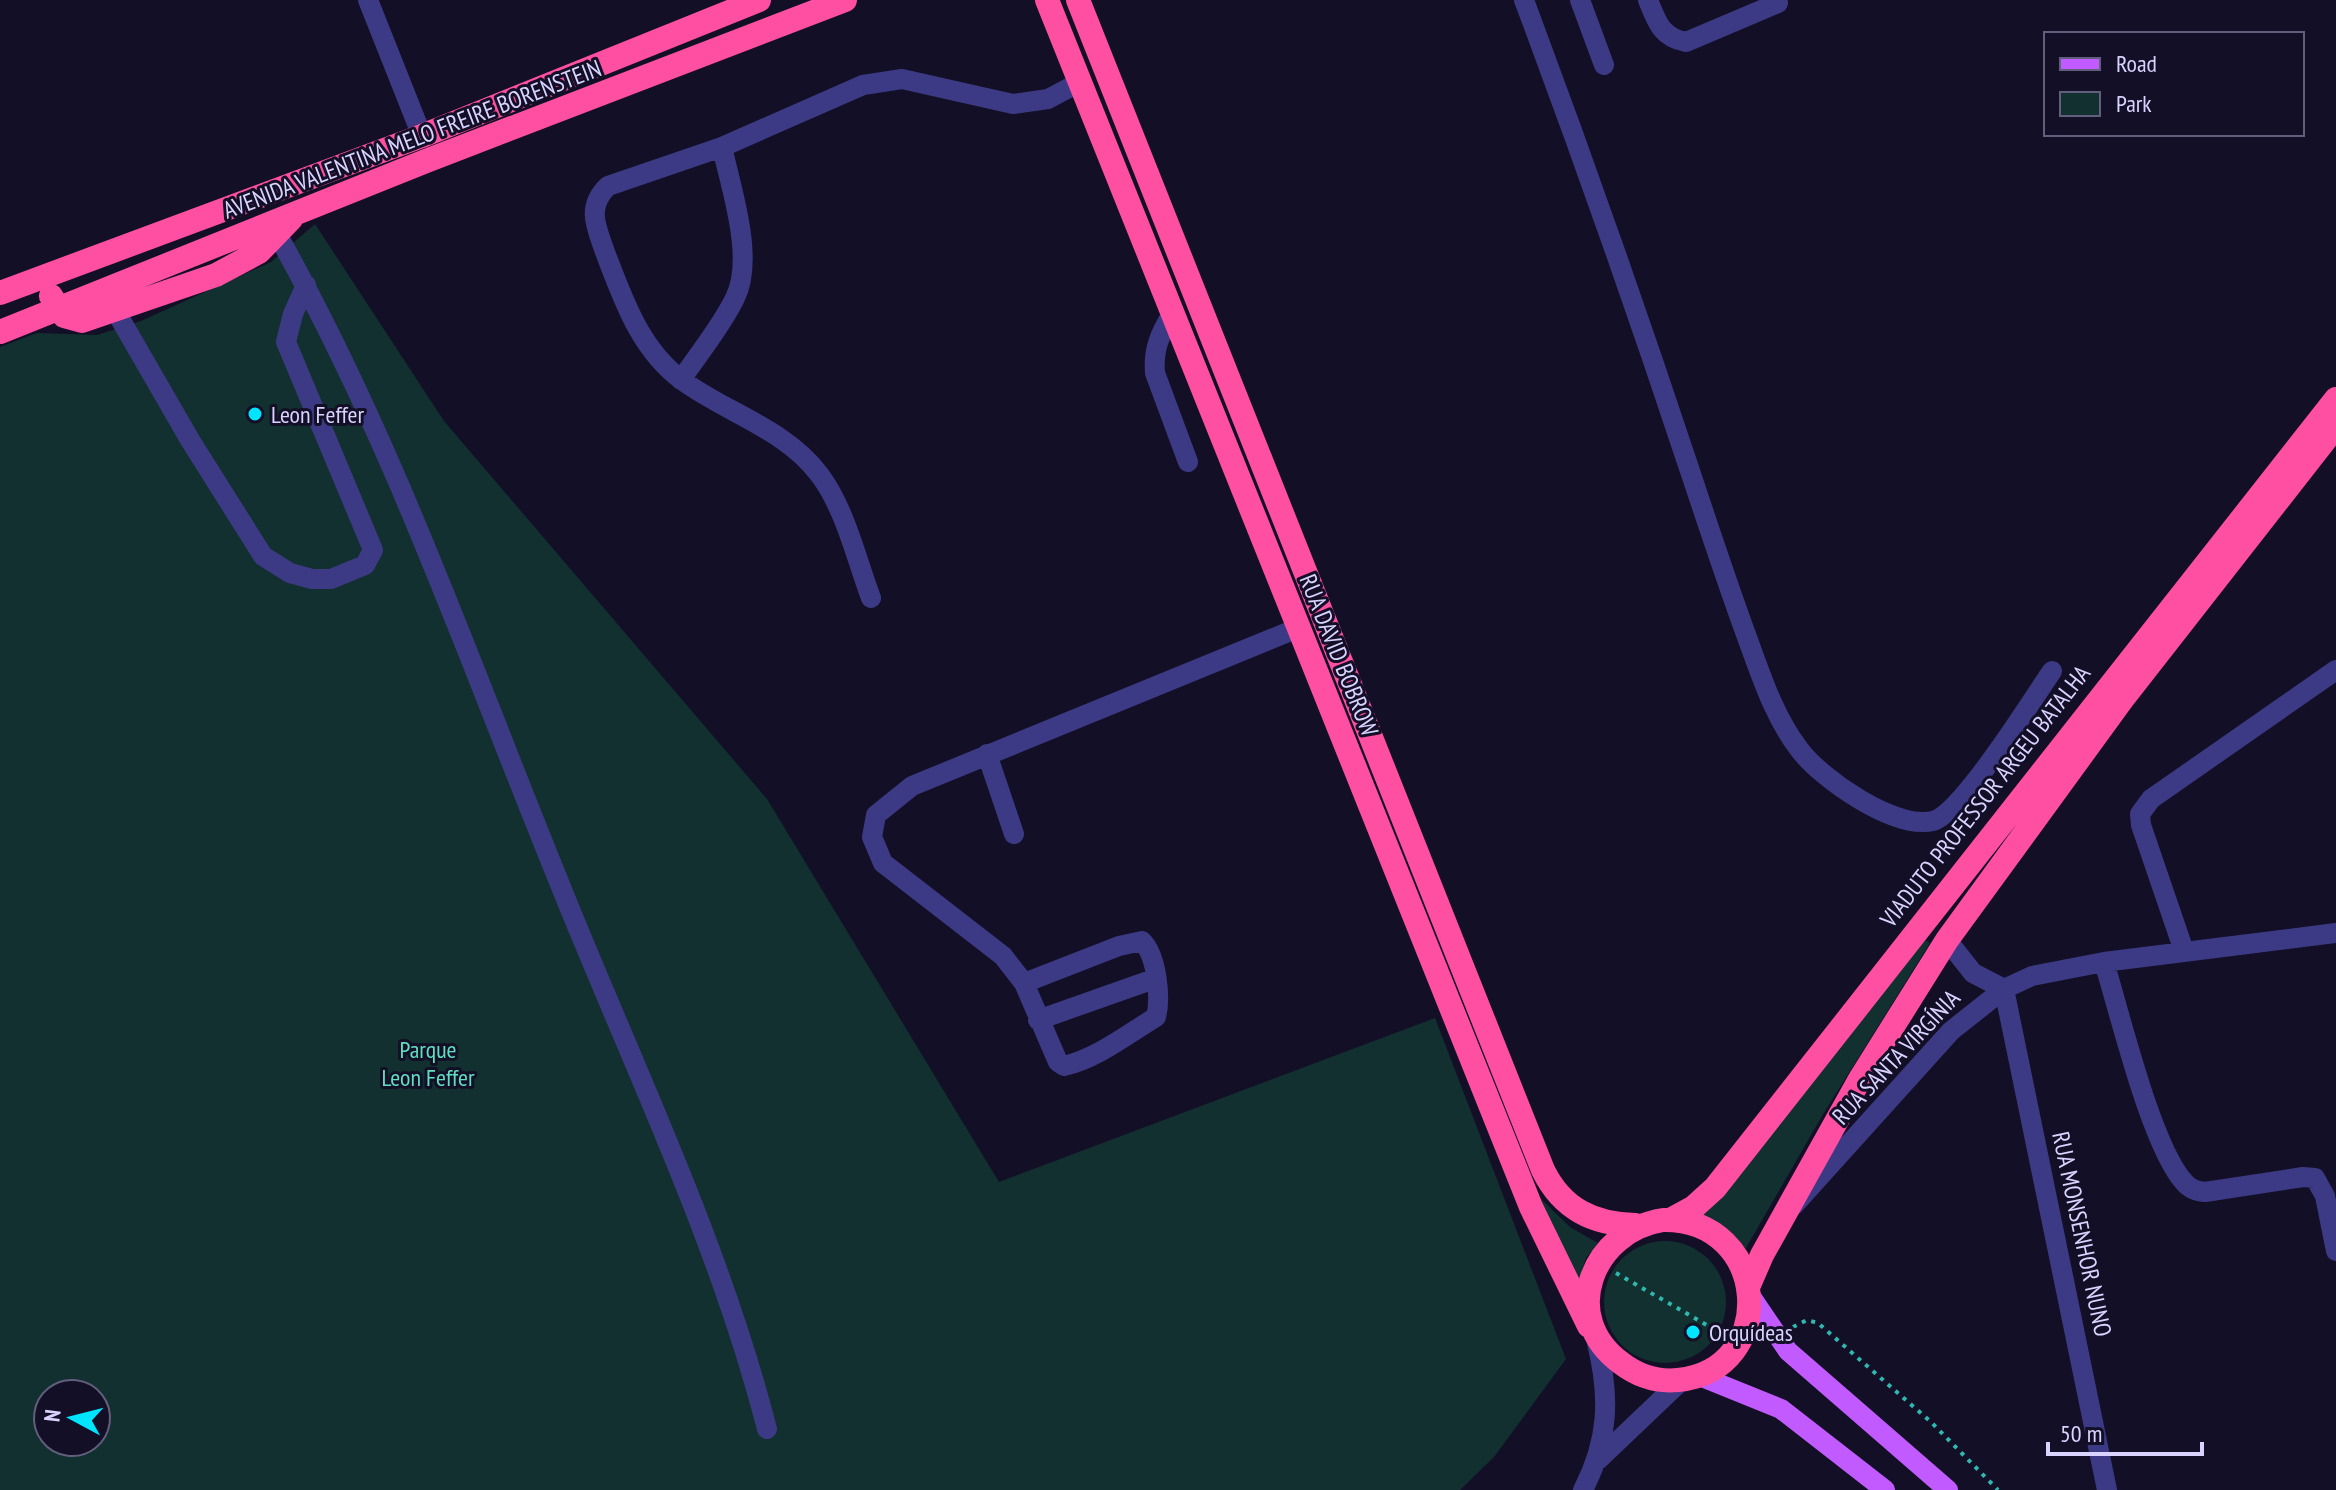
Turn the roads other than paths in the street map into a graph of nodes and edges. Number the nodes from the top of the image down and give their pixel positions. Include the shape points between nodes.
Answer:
1 (368, 0) edge
2 (759, 0) edge
3 (845, 0) edge
4 (1047, 0) edge
5 (1078, 0) edge
6 (1524, 0) edge
7 (1580, 0) edge
8 (1648, 0) edge
9 (1778, 3) dead end
10 (1604, 65) dead end
11 (1080, 82) junction
12 (422, 136) junction
13 (722, 147) junction
14 (300, 210) junction
15 (277, 234) junction
16 (77, 263) junction
17 (306, 285) junction
18 (0, 293) edge
19 (58, 308) junction
20 (115, 310) junction
21 (1172, 314) junction
22 (0, 332) edge
23 (681, 380) junction
24 (2336, 399) edge
25 (2336, 426) edge
26 (1188, 462) dead end
27 (871, 598) dead end
28 (1298, 628) junction
29 (2336, 670) edge
30 (2052, 671) dead end
31 (2119, 687) junction
32 (987, 754) junction
33 (1014, 834) dead end
34 (2336, 933) edge
35 (1947, 940) junction
36 (2184, 951) junction
37 (2104, 962) junction
38 (1154, 979) junction
39 (1024, 983) junction
40 (2004, 989) junction
41 (1038, 1020) junction
42 (1786, 1213) junction
43 (1672, 1219) junction
44 (1635, 1225) junction
45 (2336, 1251) edge
46 (1750, 1290) junction
47 (1593, 1334) junction
48 (1689, 1378) junction
49 (767, 1429) dead end
50 (1598, 1460) junction
51 (1583, 1490) edge
52 (1885, 1490) edge
53 (1948, 1490) edge
54 (2107, 1490) edge

1 - 12 street
2 - 12 highway, AVENIDA VALENTINA MELO FREIRE BORENSTEIN
3 - 14 highway, AVENIDA VALENTINA MELO FREIRE BORENSTEIN
4 - 11 highway, RUA DAVID BOBROW
5 - 44 highway, RUA DAVID BOBROW via 1543,1170 1557,1194 1576,1211
6 - 30 street via 1747,639 1772,706 1799,750 1846,791 1899,817 1930,821 1942,817 1963,796
7 - 10 street
8 - 9 street via 1659,28 1686,42
11 - 13 street via 1048,99 1013,104 902,79 863,85
11 - 21 highway, RUA DAVID BOBROW
12 - 16 highway, AVENIDA VALENTINA MELO FREIRE BORENSTEIN
13 - 23 street via 742,268 736,296
13 - 23 street via 608,186 593,208 631,320
14 - 15 highway
14 - 19 highway, AVENIDA VALENTINA MELO FREIRE BORENSTEIN
15 - 17 street
15 - 20 highway via 259,252 216,275
16 - 18 highway, AVENIDA VALENTINA MELO FREIRE BORENSTEIN
16 - 19 highway via 51,284 50,295
17 - 20 street via 286,342 373,550 365,565 331,579 290,573 263,556
17 - 49 street via 435,574 658,1115 731,1307
19 - 20 highway via 73,321
19 - 22 highway, AVENIDA VALENTINA MELO FREIRE BORENSTEIN
21 - 26 street via 1159,336 1155,373
21 - 28 highway, RUA DAVID BOBROW
23 - 27 street via 773,434 818,472
24 - 31 highway, VIADUTO PROFESSOR ARGEU BATALHA
25 - 31 highway, VIADUTO PROFESSOR ARGEU BATALHA
28 - 32 street
28 - 47 highway, RUA DAVID BOBROW via 1531,1207
29 - 36 street via 2143,808 2141,825
31 - 35 highway, VIADUTO PROFESSOR ARGEU BATALHA
31 - 43 highway, VIADUTO PROFESSOR ARGEU BATALHA via 1715,1188
32 - 33 street
32 - 39 street via 912,786 889,802 876,815 872,837 883,863 1003,956
34 - 36 street, RUA SANTA VIRGÍNIA
35 - 40 street via 1973,973
35 - 42 highway, VIADUTO PROFESSOR ARGEU BATALHA via 1860,1079
36 - 37 street, RUA SANTA VIRGÍNIA
37 - 40 street, RUA SANTA VIRGÍNIA via 2032,976
37 - 45 street via 2163,1149 2181,1179 2205,1192 2315,1178 2325,1196
38 - 39 street via 1147,947 1134,941
38 - 41 street
38 - 41 street via 1156,1017 1074,1064 1058,1062
39 - 41 street
40 - 42 street, RUA SANTA VIRGÍNIA via 1951,1031
40 - 54 street, RUA MONSENHOR NUNO
42 - 46 highway, RUA SANTA VIRGÍNIA
43 - 44 highway, RUA DAVID BOBROW
43 - 46 highway, RUA DAVID BOBROW via 1720,1237 1740,1261
44 - 47 highway via 1599,1263 1589,1296
46 - 48 highway via 1748,1318 1738,1343 1721,1362
46 - 53 main road via 1788,1351
47 - 48 highway, RUA DAVID BOBROW via 1639,1374
47 - 50 street via 1607,1401
48 - 50 street
48 - 52 main road via 1760,1397
50 - 51 street

